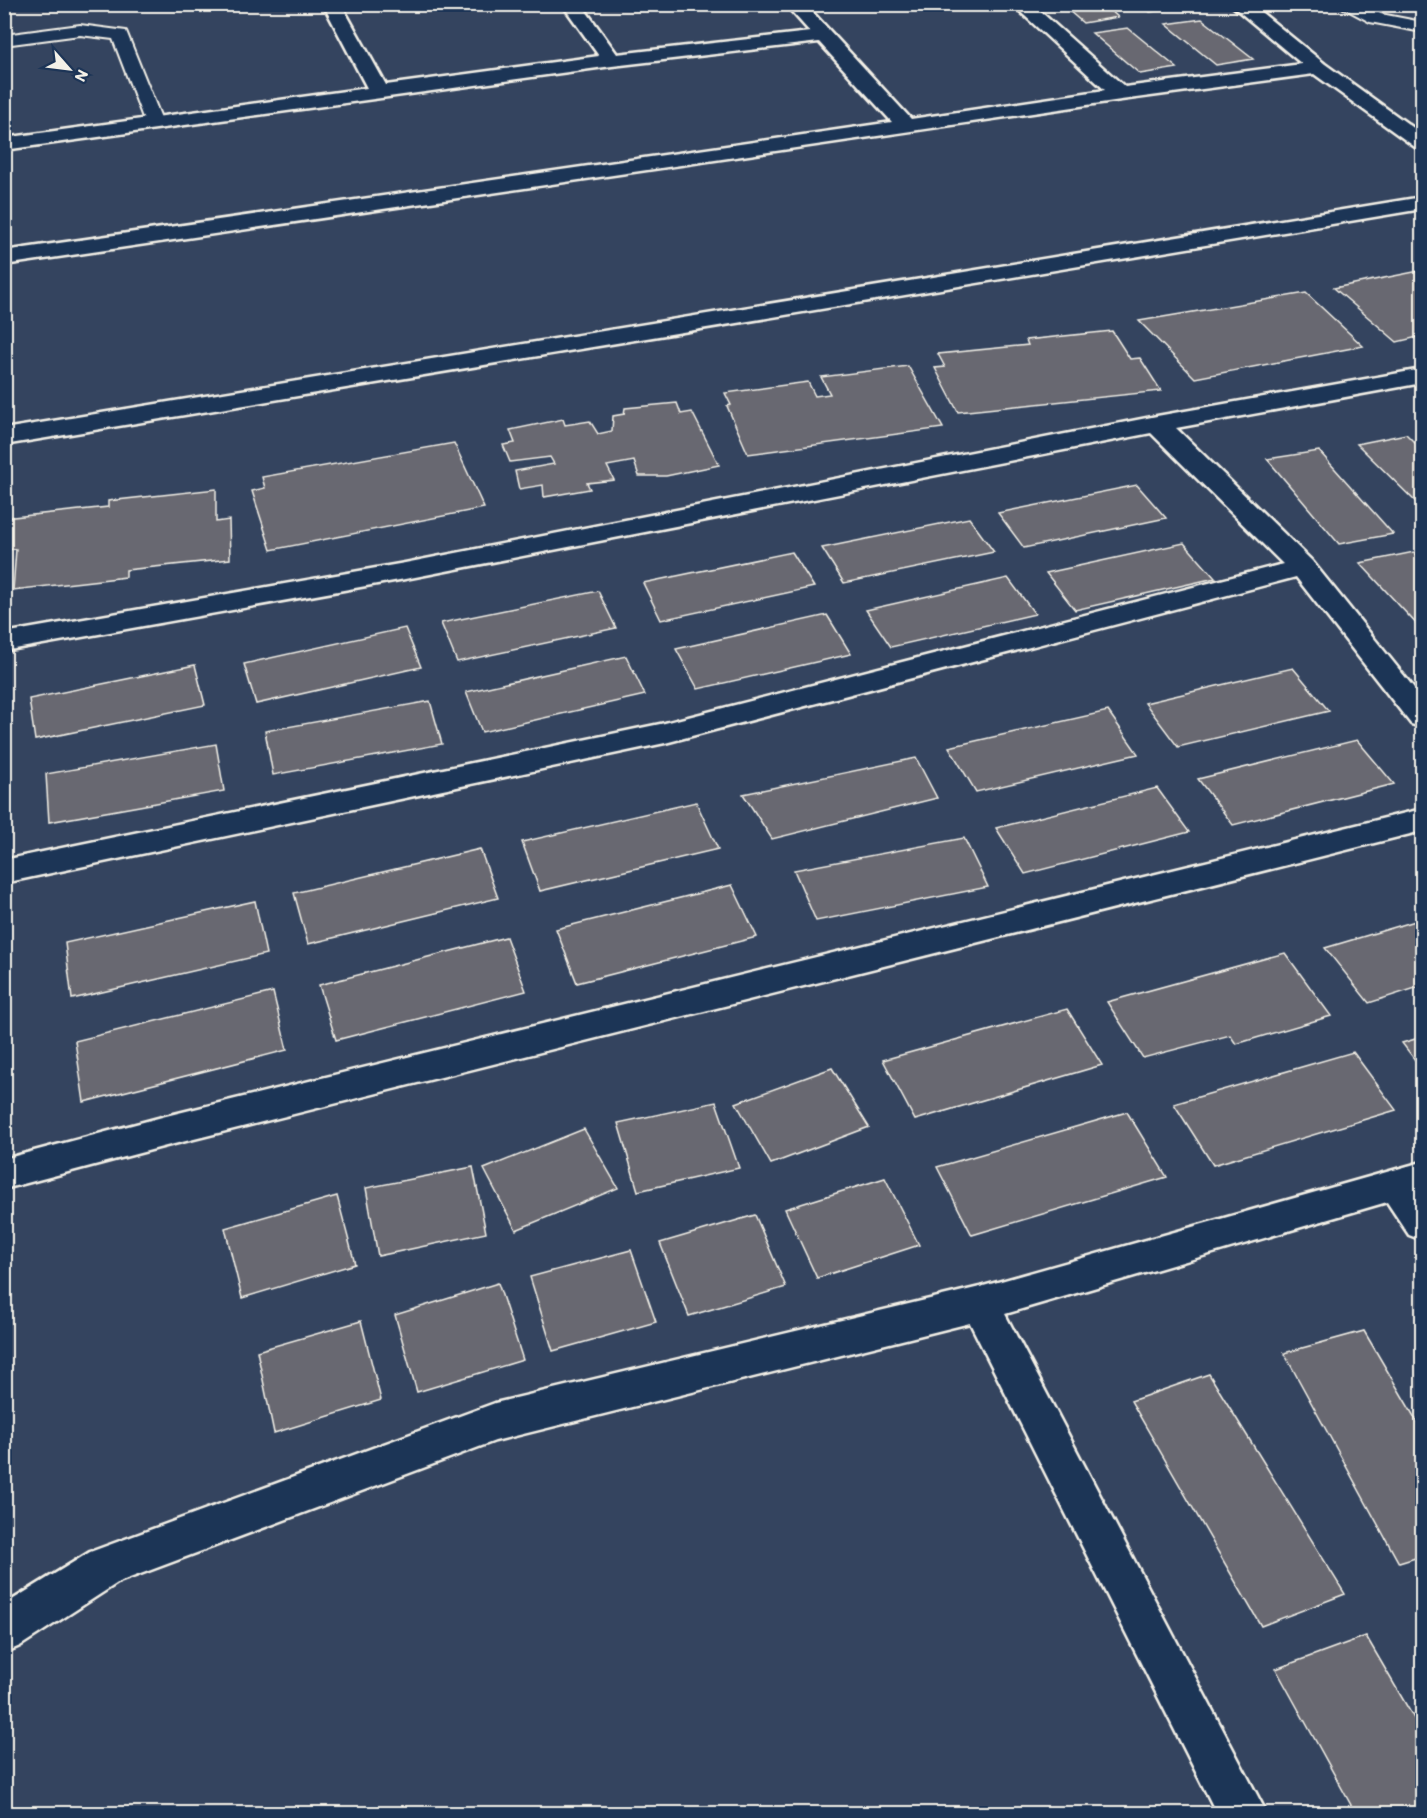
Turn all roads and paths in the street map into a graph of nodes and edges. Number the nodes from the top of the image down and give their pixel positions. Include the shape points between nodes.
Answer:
1 (332, 4) edge
2 (570, 4) edge
3 (794, 4) edge
4 (1021, 4) edge
5 (1239, 4) edge
6 (1344, 4) edge
7 (1422, 27) edge
8 (823, 36) junction
9 (4, 40) edge
10 (612, 60) junction
11 (1318, 68) junction
12 (379, 91) junction
13 (1121, 94) junction
14 (154, 123) junction
15 (906, 126) junction
16 (1422, 143) edge
17 (4, 144) edge
18 (1422, 202) edge
19 (4, 258) edge
20 (1422, 376) edge
21 (1157, 424) junction
22 (4, 437) edge
23 (1302, 567) junction
24 (4, 642) edge
25 (1422, 717) edge
26 (1422, 820) edge
27 (4, 872) edge
28 (4, 1174) edge
29 (1409, 1181) edge
30 (1422, 1224) edge
31 (980, 1304) junction
32 (4, 1631) edge
33 (1243, 1814) edge

1 - 12 street
2 - 10 street
3 - 8 street
4 - 13 street
5 - 11 street
6 - 7 lane via 1376,18
8 - 10 street
8 - 15 street
9 - 14 lane via 80,30 120,35
10 - 12 street
11 - 13 street
11 - 16 street
12 - 14 street
13 - 15 street
14 - 17 street
15 - 19 street
18 - 22 street
20 - 21 street
21 - 23 street
21 - 24 street via 405,571
23 - 25 street
23 - 27 street via 665,733
26 - 28 street
29 - 30 street
29 - 31 street
31 - 32 street via 495,1422 105,1567
31 - 33 street

